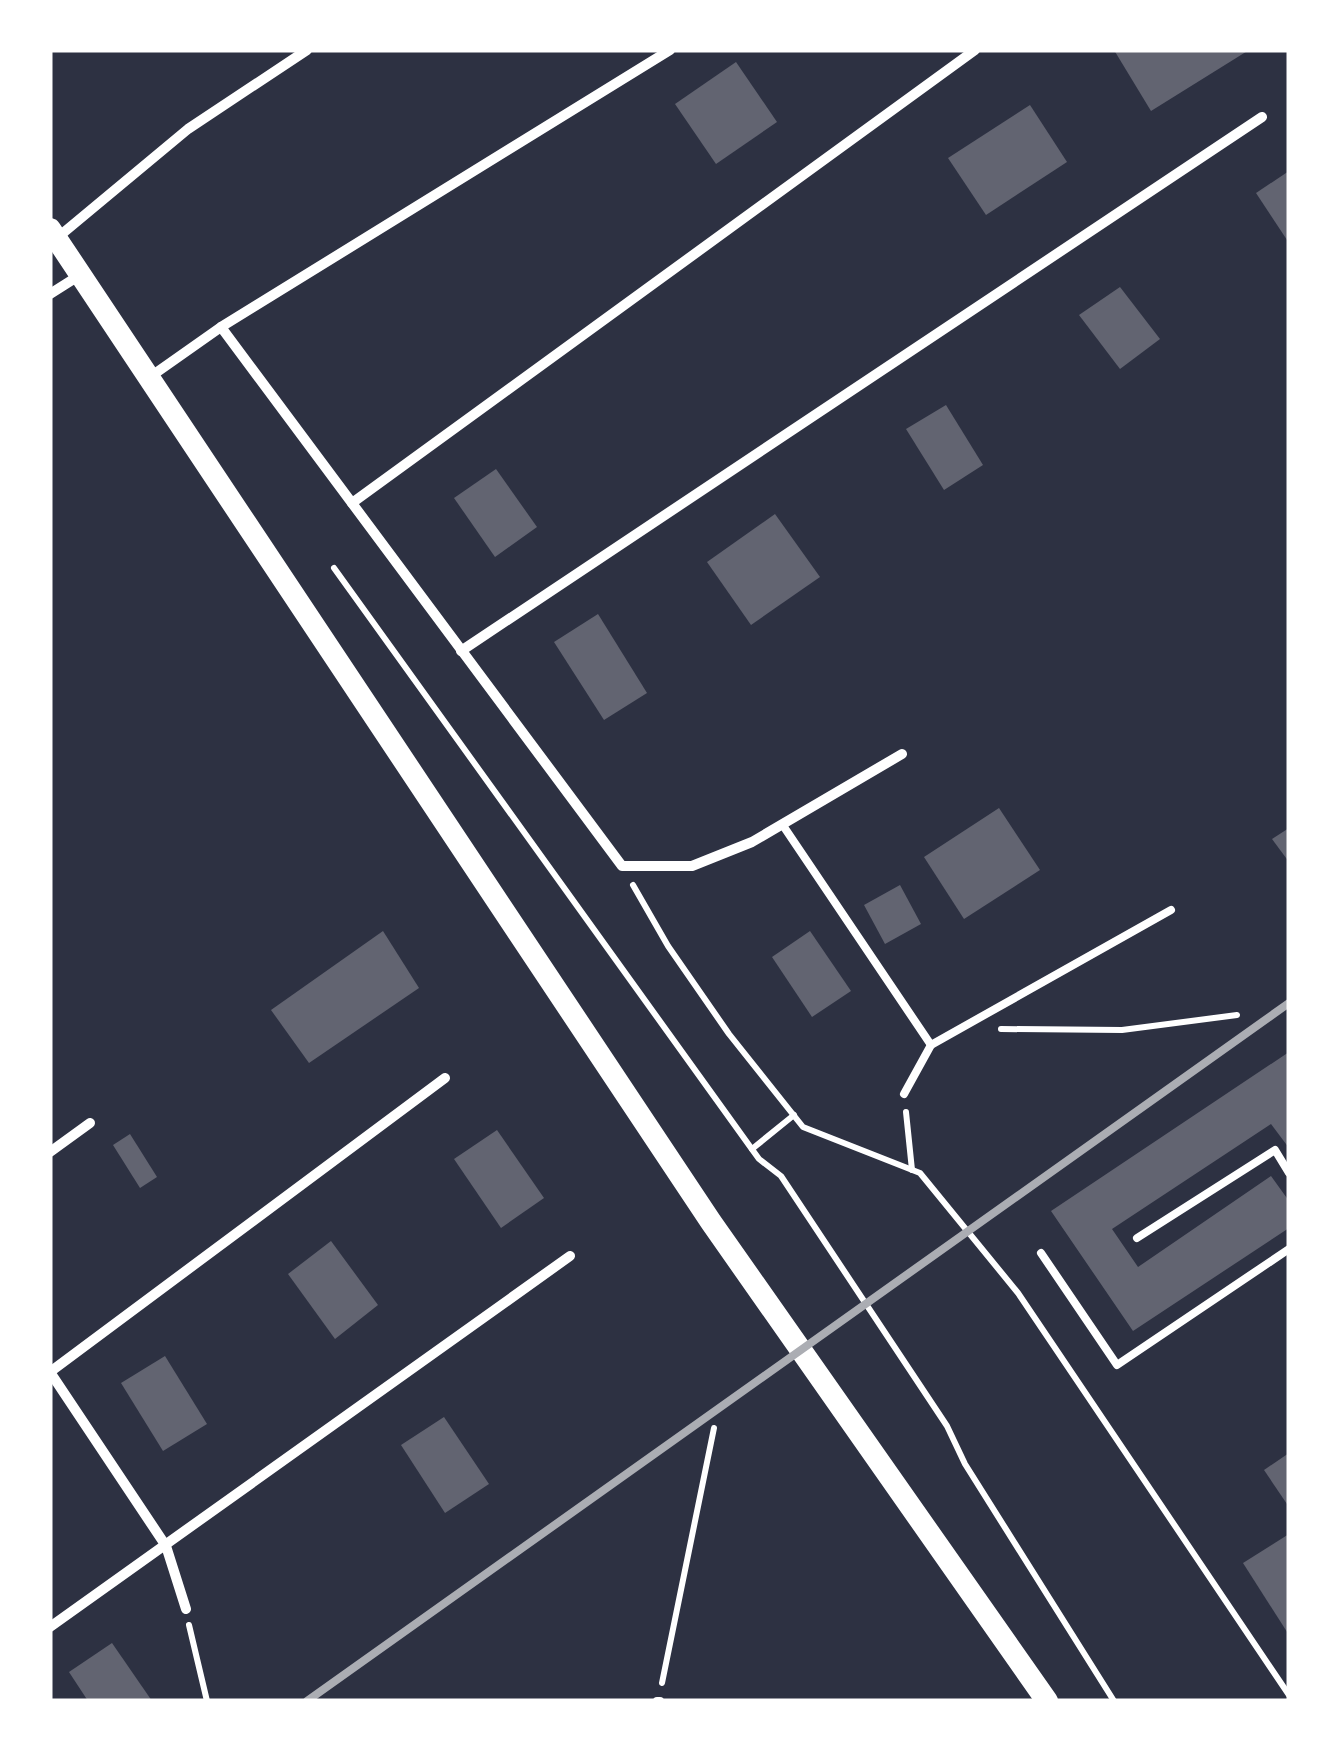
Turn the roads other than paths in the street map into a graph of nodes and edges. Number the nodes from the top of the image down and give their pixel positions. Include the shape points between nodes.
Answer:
1 (307, 50) edge
2 (670, 50) edge
3 (975, 50) edge
4 (1262, 117) dead end
5 (53, 234) edge
6 (80, 275) junction
7 (50, 294) edge
8 (220, 327) junction
9 (148, 378) junction
10 (352, 503) junction
11 (461, 652) junction
12 (902, 754) dead end
13 (782, 824) junction
14 (1171, 910) dead end
15 (931, 1045) junction
16 (445, 1078) dead end
17 (904, 1094) road end
18 (90, 1123) dead end
19 (50, 1152) edge
20 (1289, 1173) edge
21 (1137, 1238) dead end
22 (1289, 1250) edge
23 (1041, 1252) dead end
24 (570, 1256) dead end
25 (50, 1372) edge
26 (166, 1546) junction
27 (186, 1609) road end
28 (50, 1627) edge
29 (1046, 1701) edge

1 - 5 street via 188,129
2 - 8 street
3 - 10 street
4 - 11 street
5 - 6 main road
6 - 7 street
6 - 9 main road
8 - 9 street
8 - 10 street
9 - 29 main road via 711,1222
10 - 11 street
11 - 13 street via 622,866 692,866
12 - 13 street
13 - 15 lane
14 - 15 lane
15 - 17 lane
16 - 25 street
18 - 19 street
20 - 21 lane via 1276,1150
22 - 23 lane via 1117,1365
24 - 26 street
25 - 26 street
26 - 27 street
26 - 28 street

